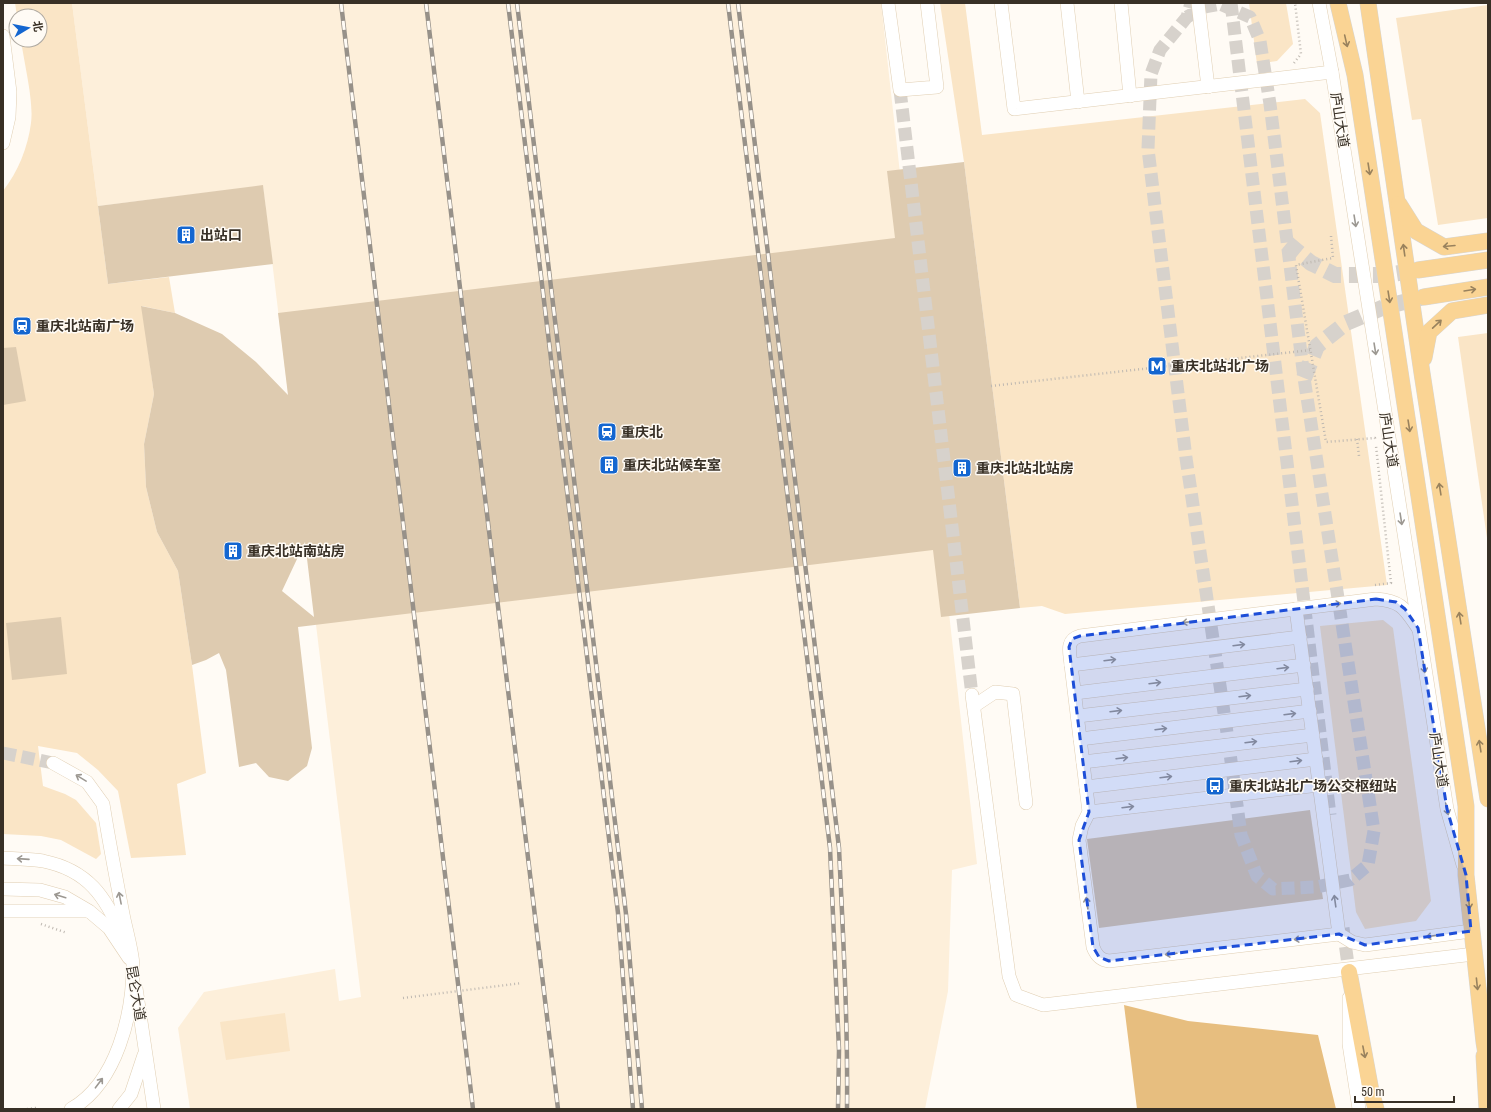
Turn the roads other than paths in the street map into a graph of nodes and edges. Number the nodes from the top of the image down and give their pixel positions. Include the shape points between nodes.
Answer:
1 (888, 3) edge
2 (927, 3) edge
3 (1001, 3) edge
4 (1067, 3) edge
5 (1121, 3) edge
6 (1198, 3) edge
7 (1319, 3) edge
8 (1338, 3) edge
9 (1368, 3) edge
10 (3, 36) edge
11 (1332, 72) junction
12 (1208, 87) junction
13 (1130, 96) junction
14 (1078, 102) junction
15 (3, 143) edge
16 (1396, 199) junction
17 (1488, 241) edge
18 (1488, 260) edge
19 (1418, 270) tunnel mouth
20 (1488, 287) edge
21 (1424, 297) tunnel mouth
22 (1488, 305) edge
23 (1422, 373) junction
24 (1296, 609) junction
25 (1418, 628) junction
26 (1300, 637) junction
27 (1071, 665) junction
28 (1304, 665) junction
29 (1307, 689) junction
30 (1075, 693) junction
31 (1310, 712) junction
32 (1078, 716) junction
33 (1313, 735) junction
34 (1080, 738) junction
35 (1316, 759) junction
36 (1083, 762) junction
37 (53, 763) tunnel mouth
38 (1319, 784) junction
39 (1086, 787) junction
40 (1488, 799) edge
41 (1026, 803) dead end
42 (1089, 812) junction
43 (3, 858) edge
44 (1466, 875) junction
45 (3, 889) edge
46 (3, 911) edge
47 (90, 911) junction
48 (1471, 931) junction
49 (1339, 934) junction
50 (1474, 954) junction
51 (133, 964) junction
52 (1349, 972) joint
53 (1484, 1042) junction
54 (145, 1052) junction
55 (1488, 1066) edge
56 (71, 1109) edge
57 (119, 1109) edge
58 (154, 1109) edge
59 (1359, 1109) edge
60 (1376, 1109) edge
61 (1487, 1109) edge

1 - 2 street via 900,90 936,87
3 - 14 street via 1014,109
4 - 14 street
5 - 13 street
6 - 12 street
7 - 11 street, 庐山大道
8 -> 44 main road, 庐山大道 via 1358,98 1466,806
9 - 16 main road
10 - 15 street via 10,92 9,118
11 - 12 street
11 -> 25 street, 庐山大道
12 - 13 street
13 - 14 street
17 -> 16 main road via 1444,247 1416,231
23 -> 16 main road
18 - 19 main road
21 -> 20 main road
23 -> 22 main road via 1429,332 1452,311
40 -> 23 main road
24 -> 25 street via 1376,599 1387,600 1396,602 1405,609
24 - 26 street
24 -> 27 street via 1080,636 1072,639 1070,643
25 -> 44 street, 庐山大道 via 1447,809
27 -> 26 street
26 - 28 street
27 - 30 street
28 - 29 street
30 -> 28 street
29 - 31 street
32 -> 29 street
30 - 32 street
31 - 33 street
34 -> 31 street
32 - 34 street
33 - 35 street
36 -> 33 street
34 - 36 street
35 - 38 street
39 -> 35 street
36 - 39 street
51 -> 37 street via 102,804 87,782
42 -> 38 street
49 -> 38 street
39 - 42 street
41 - 50 street via 1013,694 995,692 973,701 1009,976 1016,995 1043,1005
49 -> 42 street via 1104,960 1095,953 1093,947 1079,840
51 -> 43 street via 104,898 81,876 55,864
44 -> 48 main road, 庐山大道
47 -> 45 street, 昆仑大道 via 65,897 40,890
46 - 47 street
47 - 51 street, 昆仑大道 via 109,928
48 -> 49 street via 1365,945 1352,942
48 - 50 main road, 庐山大道
50 -> 53 main road, 庐山大道
51 - 54 street, 昆仑大道
56 -> 51 street via 80,1104 100,1083 118,1051 129,1013
52 - 59 street via 1349,1044
52 -> 60 main road
53 - 55 main road, 庐山大道
53 - 61 main road
54 - 57 street via 131,1094
54 - 58 street, 昆仑大道

